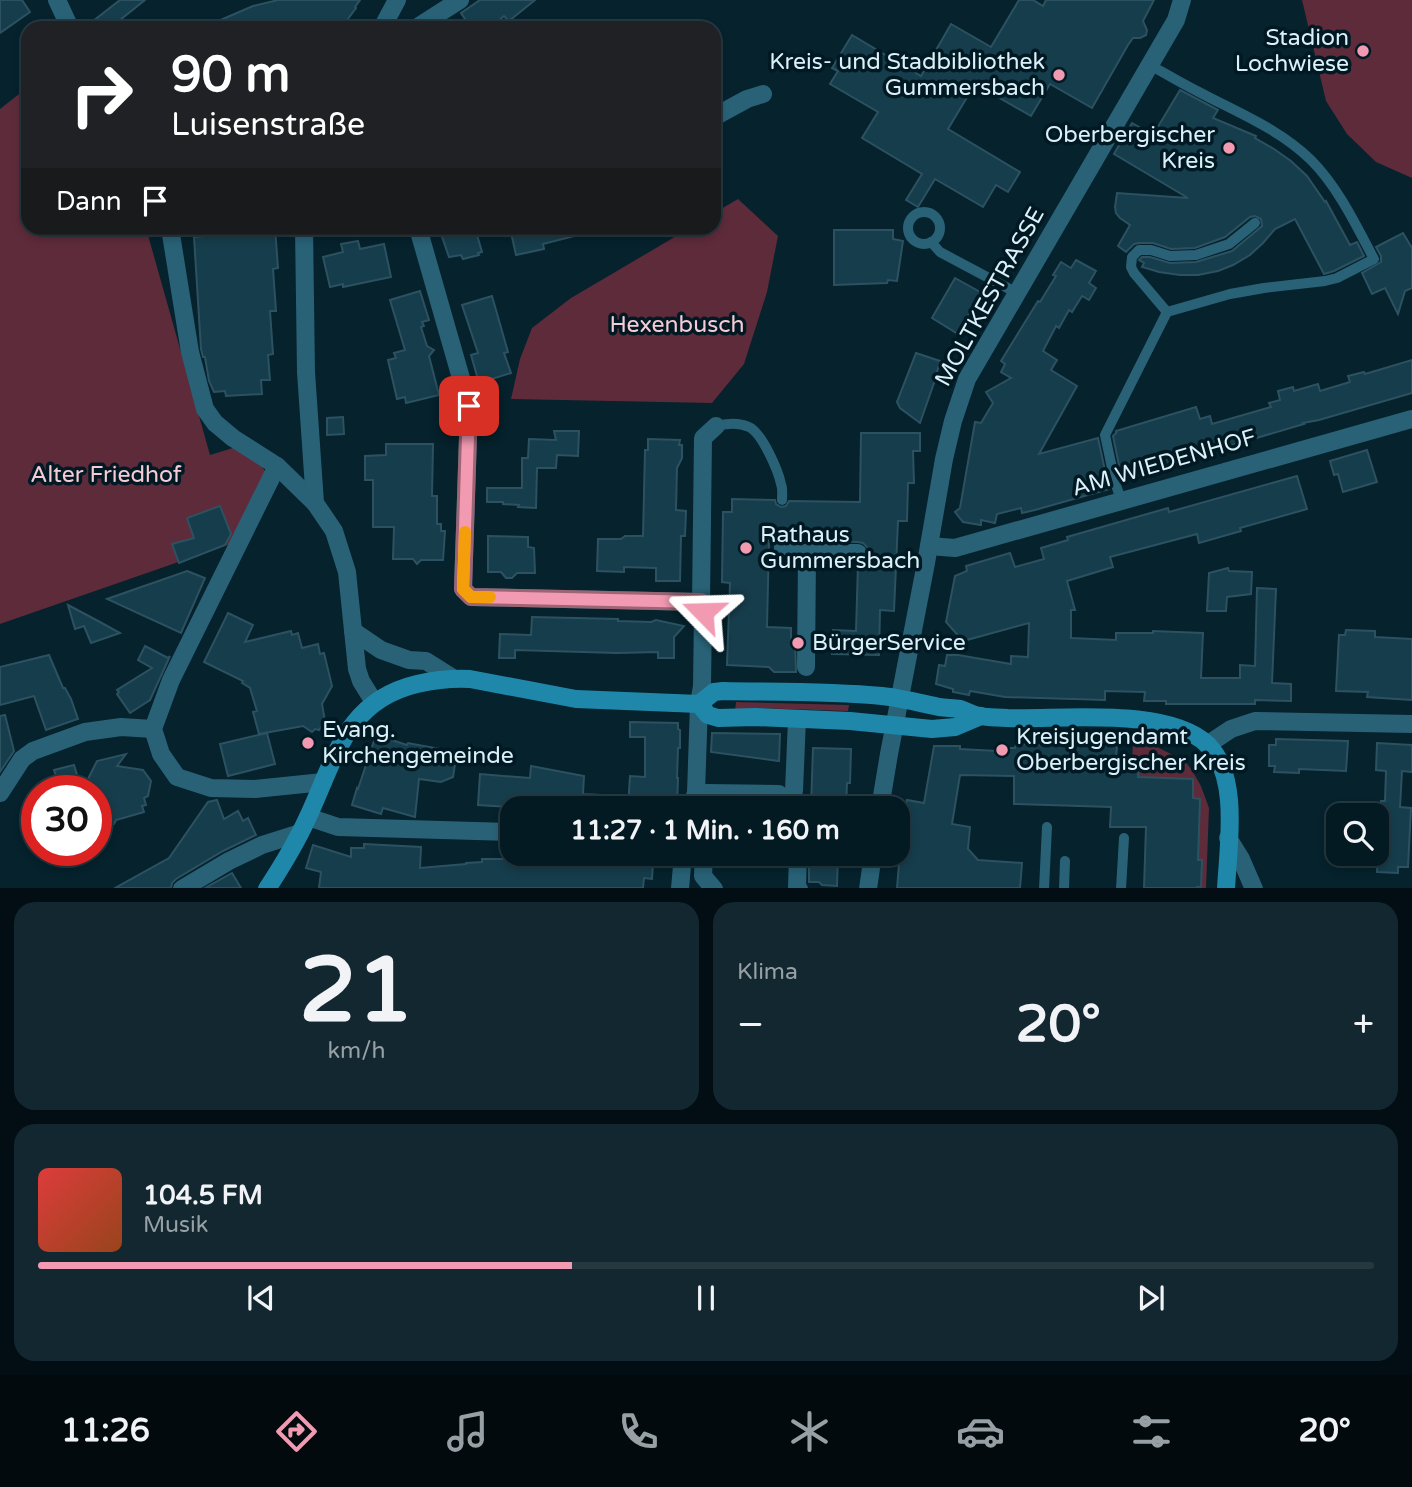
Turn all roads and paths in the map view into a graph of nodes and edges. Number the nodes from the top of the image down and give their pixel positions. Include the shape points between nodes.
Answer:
1 (57, 0) edge
2 (397, 0) edge
3 (460, 0) edge
4 (1182, 0) edge
5 (67, 21) edge
6 (386, 21) edge
7 (428, 21) edge
8 (1150, 65) junction
9 (763, 94) dead end
10 (721, 113) edge
11 (1255, 223) dead end
12 (171, 235) edge
13 (305, 235) edge
14 (420, 235) edge
15 (932, 242) dead end
16 (1017, 293) junction
17 (1167, 312) junction
18 (1412, 419) edge
19 (716, 426) joint
20 (277, 466) junction
21 (782, 500) dead end
22 (1121, 500) junction
23 (315, 503) junction
24 (783, 540) dead end
25 (929, 545) junction
26 (858, 553) dead end
27 (807, 554) junction
28 (701, 602) junction
29 (353, 631) junction
30 (806, 667) dead end
31 (453, 678) junction
32 (900, 698) junction
33 (374, 702) junction
34 (699, 704) junction
35 (981, 716) junction
36 (797, 719) junction
37 (1412, 724) edge
38 (894, 725) junction
39 (153, 729) junction
40 (1207, 745) junction
41 (323, 782) junction
42 (0, 793) edge
43 (695, 796) edge
44 (706, 796) edge
45 (779, 796) edge
46 (797, 796) edge
47 (882, 796) edge
48 (304, 825) junction
49 (1048, 827) dead end
50 (500, 832) edge
51 (1124, 838) dead end
52 (1228, 838) junction
53 (1065, 861) dead end
54 (683, 866) edge
55 (704, 866) edge
56 (798, 866) edge
57 (871, 866) edge
58 (182, 888) edge
59 (267, 888) edge
60 (680, 888) edge
61 (714, 888) edge
62 (799, 888) edge
63 (867, 888) edge
64 (1044, 888) edge
65 (1064, 888) edge
66 (1121, 888) edge
67 (1226, 888) edge
68 (1254, 888) edge

1 - 5 street
2 - 6 street
3 - 7 street
4 - 8 street, MOLTKESTRASSE
8 - 16 street, MOLTKESTRASSE
8 - 17 lane via 1258,121 1312,161 1353,219 1374,260 1337,278 1230,294
9 - 10 street
11 - 17 lane via 1229,244 1195,255 1139,250 1132,257 1134,273
12 - 20 street via 190,352 205,409 233,438
13 - 23 street via 306,372
14 - 28 street via 469,406 463,589 471,597
15 - 16 lane via 940,252
16 - 25 street, MOLTKESTRASSE via 967,379 949,435
17 - 22 lane via 1105,435
18 - 22 street, AM WIEDENHOF
19 - 21 lane via 736,423 752,428 776,469
19 - 28 street via 703,438
20 - 23 street
20 - 39 street via 177,668
22 - 25 street, AM WIEDENHOF via 955,548
23 - 29 street via 334,531 347,572
24 - 27 street via 783,553
25 - 32 street, MOLTKESTRASSE
26 - 27 street
27 - 30 street
28 - 34 street
29 - 31 street via 381,650 426,661
29 - 33 street via 357,669
31 - 33 street via 407,686
31 - 34 street via 576,699
32 - 34 street via 723,691
32 - 35 street
32 - 38 street, MOLTKESTRASSE
33 - 41 street via 344,737
34 - 36 street via 708,715 718,718
34 - 43 street
35 - 38 street via 955,727
35 - 40 street via 1151,721 1180,729
36 - 38 street
36 - 46 street
37 - 40 street via 1255,721 1231,729
38 - 47 street, MOLTKESTRASSE
39 - 41 street via 161,754 177,777 211,788
39 - 42 street via 85,732 33,751 22,759
40 - 52 street via 1227,784
41 - 48 street
44 - 45 street
48 - 50 street
48 - 58 street
48 - 59 street
49 - 64 lane
51 - 66 lane
52 - 67 street
52 - 68 street
53 - 65 lane
54 - 60 street
55 - 61 street via 704,876
56 - 62 street
57 - 63 street

